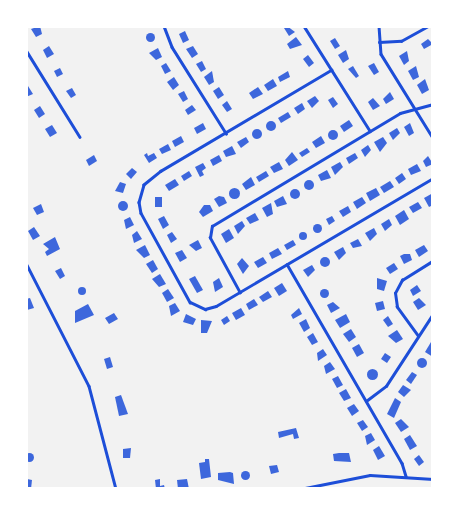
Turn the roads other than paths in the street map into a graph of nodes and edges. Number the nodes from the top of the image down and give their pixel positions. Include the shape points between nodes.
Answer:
1 (164, 26) edge
2 (304, 26) edge
3 (379, 26) edge
4 (428, 26) edge
5 (379, 42) junction
6 (26, 50) edge
7 (332, 70) junction
8 (433, 104) edge
9 (414, 107) junction
10 (370, 130) junction
11 (226, 133) junction
12 (80, 138) dead end
13 (433, 138) edge
14 (433, 178) edge
15 (433, 261) edge
16 (26, 263) edge
17 (287, 264) junction
18 (240, 293) junction
19 (433, 314) edge
20 (418, 336) junction
21 (366, 401) junction
22 (406, 476) junction
23 (433, 479) edge
24 (116, 489) edge
25 (300, 489) edge

1 - 11 street via 172,46
2 - 7 street
3 - 5 street
4 - 5 street via 401,41
5 - 9 street via 383,58
6 - 12 street
7 - 10 street
7 - 11 street
8 - 9 street
9 - 10 street
9 - 13 street
10 - 18 street via 210,228 212,241
11 - 18 street via 153,177 142,189 139,202 144,221 193,305 213,308
14 - 17 street
15 - 20 street via 402,280 395,293 397,307
16 - 24 street via 89,386
17 - 18 street
17 - 21 street
19 - 20 street
20 - 21 street via 386,386
21 - 22 street via 402,463
22 - 23 street
22 - 25 street via 370,475

